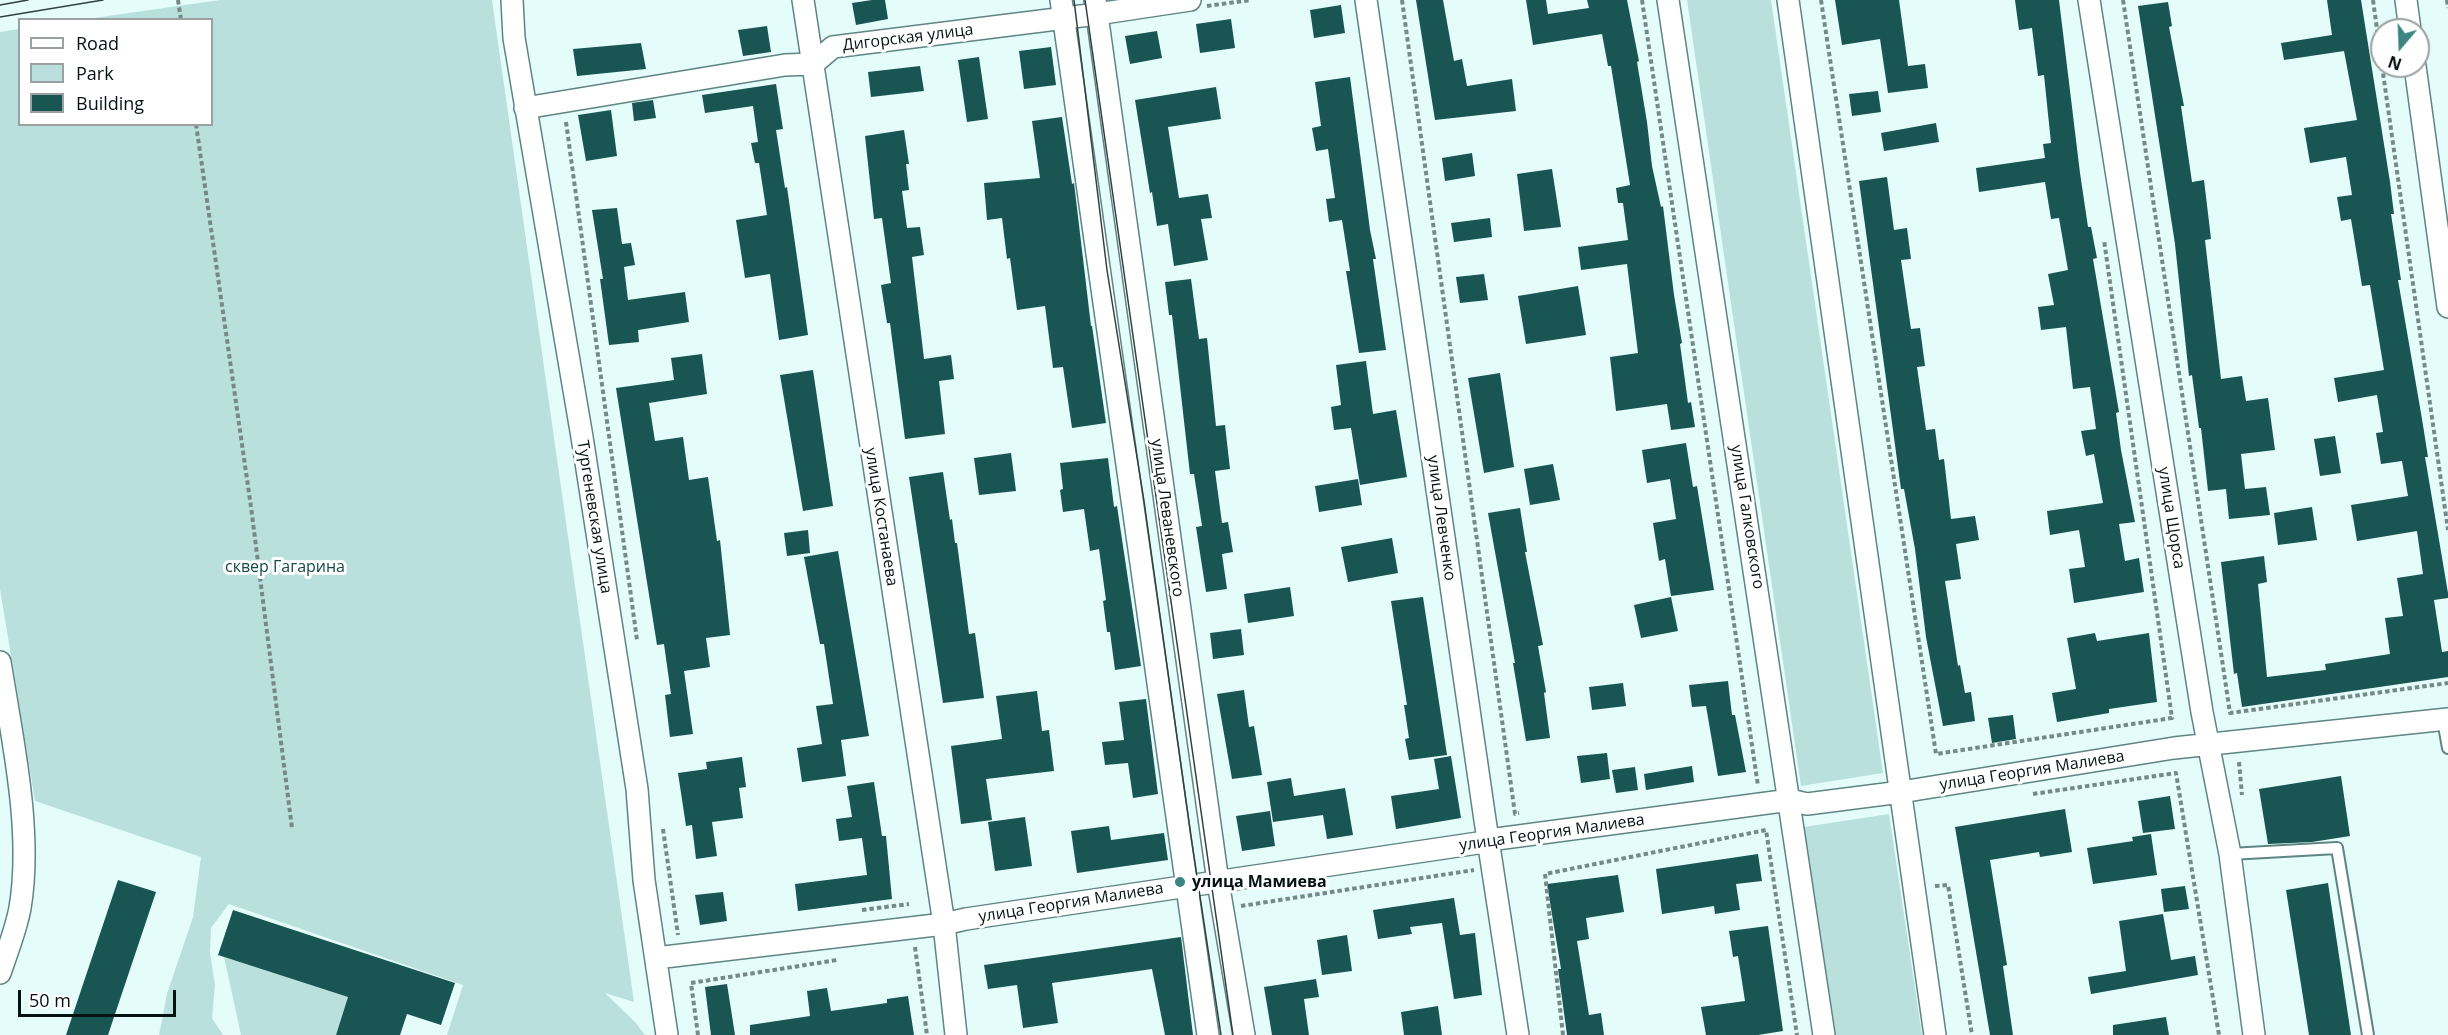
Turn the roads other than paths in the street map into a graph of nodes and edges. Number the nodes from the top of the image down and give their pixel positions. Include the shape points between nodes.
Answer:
1 (512, 0) edge
2 (803, 0) edge
3 (1190, 0) edge
4 (1366, 0) edge
5 (1668, 0) edge
6 (1788, 0) edge
7 (2089, 0) edge
8 (2406, 0) edge
9 (1096, 7) edge
10 (1062, 9) edge
11 (2408, 18) edge
12 (813, 64) junction
13 (2417, 78) edge
14 (525, 108) junction
15 (2448, 307) edge
16 (1, 669) edge
17 (2446, 720) edge
18 (2209, 744) junction
19 (2448, 748) edge
20 (1901, 792) junction
21 (1790, 800) junction
22 (1489, 840) junction
23 (2230, 854) junction
24 (1218, 882) junction
25 (1186, 886) junction
26 (944, 924) junction
27 (656, 958) junction
28 (0, 973) edge
29 (667, 1035) edge
30 (956, 1035) edge
31 (1208, 1035) edge
32 (1244, 1035) edge
33 (1518, 1035) edge
34 (1824, 1035) edge
35 (1935, 1035) edge
36 (2254, 1035) edge
37 (2368, 1035) edge

1 - 14 street, Тургеневская улица
2 - 12 street, улица Костанаева
3 - 9 street, Дигорская улица
4 - 22 street, улица Левченко
5 - 21 street, улица Галковского
6 - 20 street
7 - 18 street, улица Щорса
8 - 11 street
9 - 10 street, Дигорская улица
9 - 24 street, улица Леваневского
10 - 12 street, Дигорская улица via 833,47
10 - 25 street, улица Леваневского
12 - 14 street via 785,65
12 - 26 street, улица Костанаева
13 - 15 street
14 - 27 street, Тургеневская улица via 633,765
16 - 28 street via 18,782 24,856 20,909
17 - 18 street, улица Георгия Малиева
17 - 19 lane
18 - 20 street, улица Георгия Малиева
18 - 23 street, улица Щорса
20 - 21 street, улица Георгия Малиева via 1807,804
20 - 35 street
21 - 22 street, улица Георгия Малиева
21 - 34 street, улица Галковского
22 - 24 street, улица Георгия Малиева
22 - 33 street, улица Левченко
23 - 36 street, улица Щорса
23 - 37 lane via 2337,848
24 - 25 street, улица Георгия Малиева
24 - 32 street, улица Леваневского
25 - 26 street, улица Георгия Малиева
25 - 31 street, улица Леваневского
26 - 27 street, улица Георгия Малиева
26 - 30 street, улица Костанаева
27 - 29 street, Тургеневская улица

